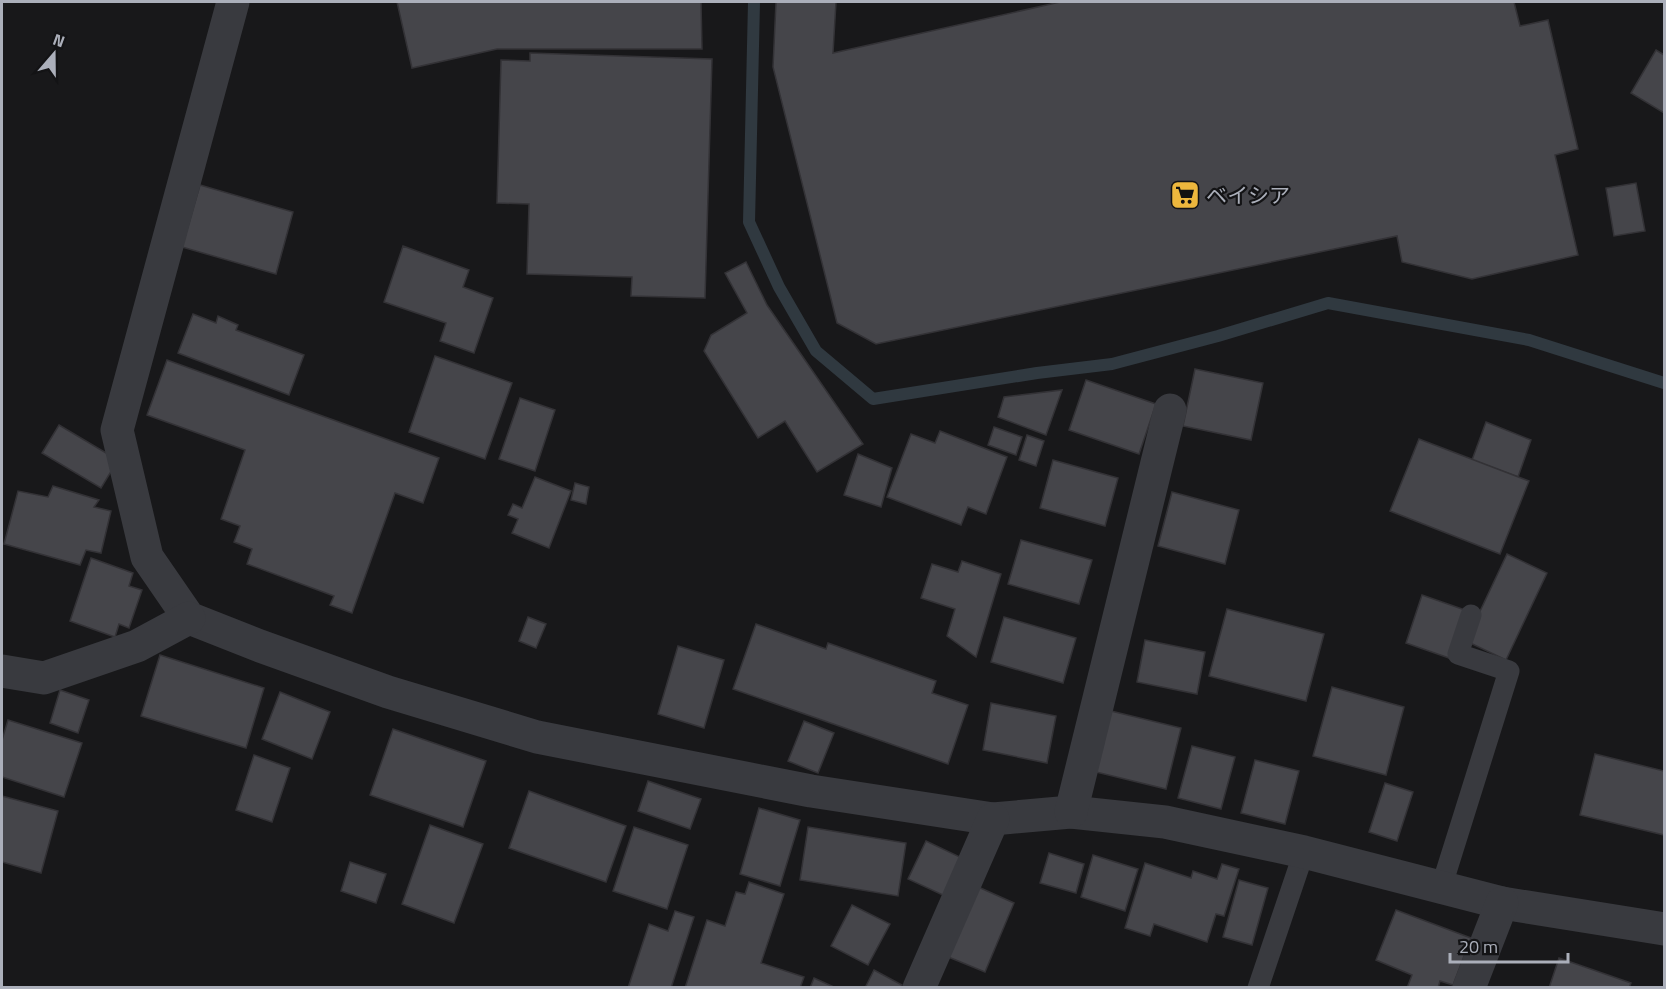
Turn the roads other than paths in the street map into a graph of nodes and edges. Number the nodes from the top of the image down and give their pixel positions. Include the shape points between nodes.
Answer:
1 (233, 2) edge
2 (1170, 410) dead end
3 (1471, 615) dead end
4 (189, 618) junction
5 (2, 671) edge
6 (1071, 812) junction
7 (993, 819) junction
8 (1304, 852) junction
9 (1441, 888) junction
10 (1502, 903) junction
11 (1665, 929) edge
12 (920, 987) edge
13 (1258, 987) edge
14 (1470, 987) edge

1 - 4 street via 117,430 147,557
2 - 6 street
3 - 9 lane via 1458,654 1509,671
4 - 5 street via 137,646 44,678
4 - 7 street via 388,693 537,738 811,791
6 - 7 street
6 - 8 street via 1165,822
7 - 12 street
8 - 9 street
8 - 13 lane
9 - 10 street
10 - 11 street
10 - 14 street

